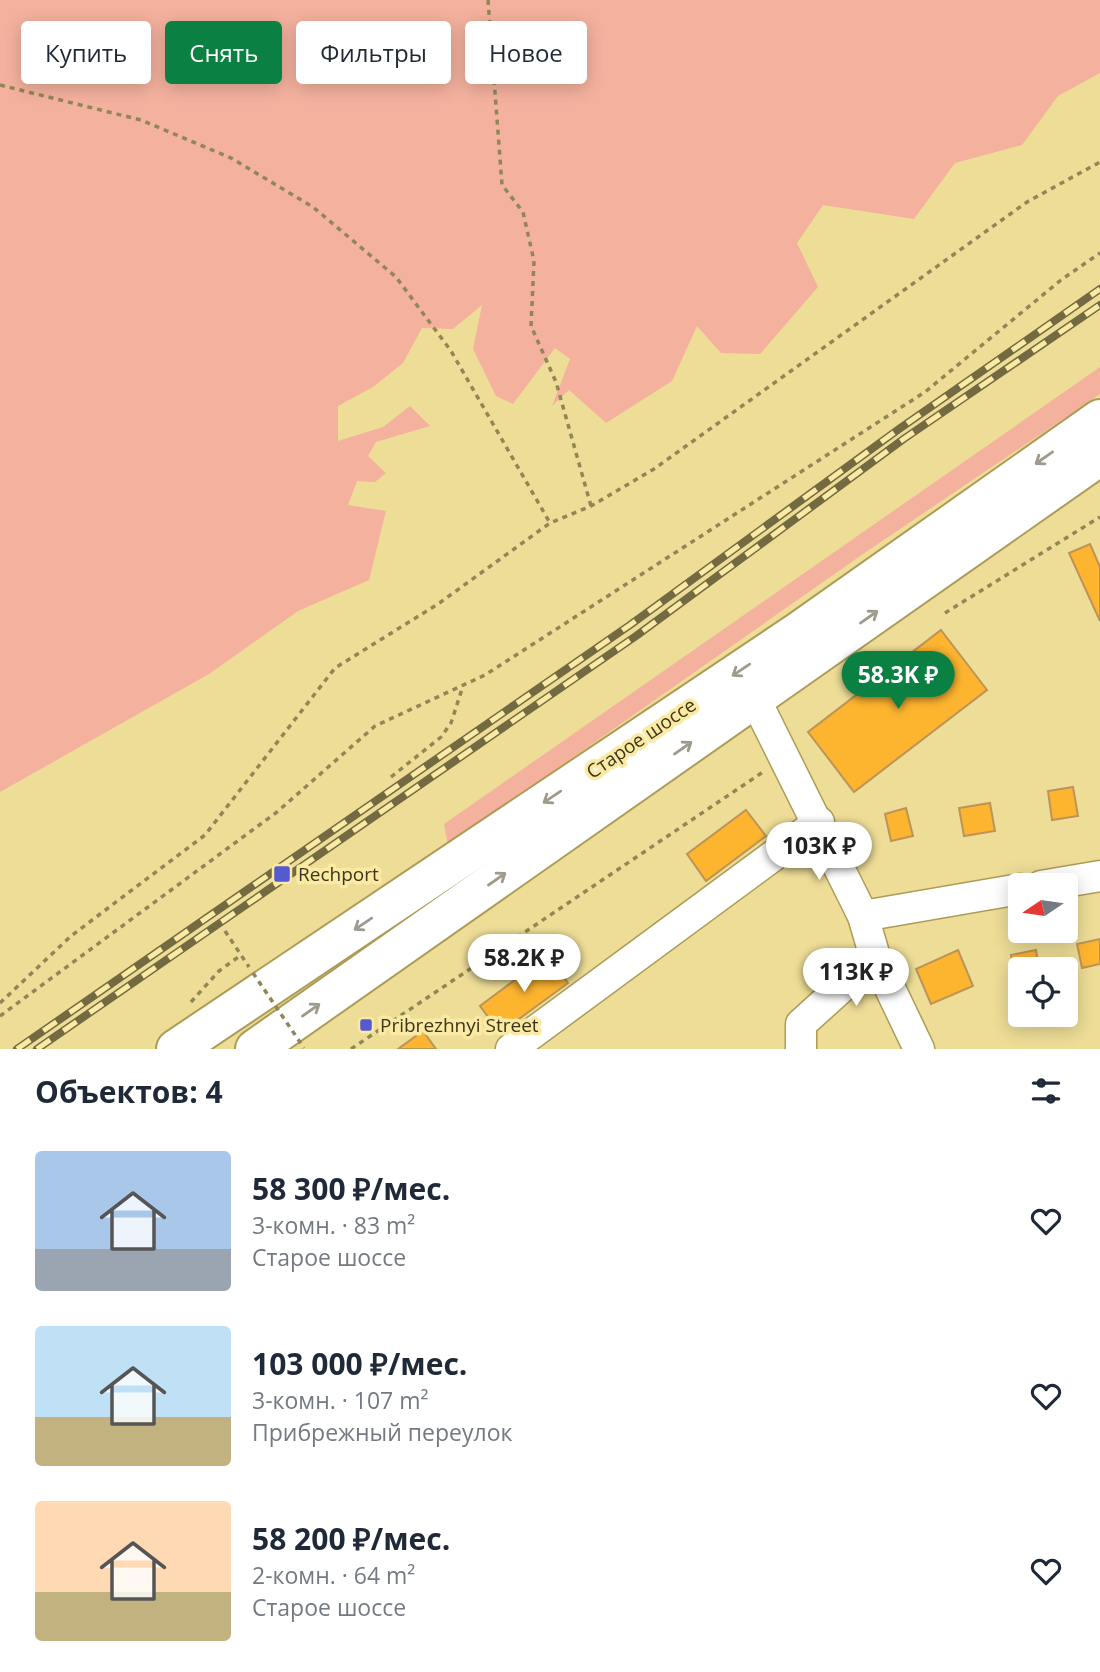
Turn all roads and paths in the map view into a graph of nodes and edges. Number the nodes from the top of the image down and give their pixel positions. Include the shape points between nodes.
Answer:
1 (488, 0) edge
2 (0, 85) edge
3 (1100, 162) edge
4 (1100, 253) edge
5 (1100, 419) edge
6 (1100, 456) edge
7 (591, 506) junction
8 (1100, 517) edge
9 (550, 523) junction
10 (944, 613) dead end
11 (464, 685) junction
12 (754, 697) junction
13 (785, 757) junction
14 (390, 777) dead end
15 (819, 822) junction
16 (1100, 876) edge
17 (1078, 880) edge
18 (1008, 891) edge
19 (863, 916) junction
20 (225, 931) dead end
21 (241, 955) junction
22 (875, 957) junction
23 (219, 971) dead end
24 (0, 1003) edge
25 (0, 1016) edge
26 (304, 1048) edge
27 (176, 1049) edge
28 (255, 1049) edge
29 (351, 1049) edge
30 (511, 1049) edge
31 (801, 1049) edge
32 (919, 1049) edge

1 - 7 path via 502,185 523,212 534,261 531,326 556,383
2 - 9 path via 141,120 231,158 313,206 396,277 451,351
3 - 7 path via 1027,202 654,469
4 - 11 path via 925,392
5 -> 27 highway, Старое шоссе via 798,632
12 -> 6 highway, Старое шоссе
7 - 9 path
8 - 10 path
9 - 24 path via 438,604 335,668 205,835 71,936
11 - 14 path via 441,737
11 - 25 path via 375,726 277,811
12 - 13 street
28 -> 12 highway, Старое шоссе
13 - 15 street
13 - 29 path
15 - 19 street
15 - 30 street
16 - 17 street
18 - 19 street
19 - 22 street
20 - 21 path
21 - 23 path
21 - 26 path, bridge
22 - 31 street via 801,1024
22 - 32 street

